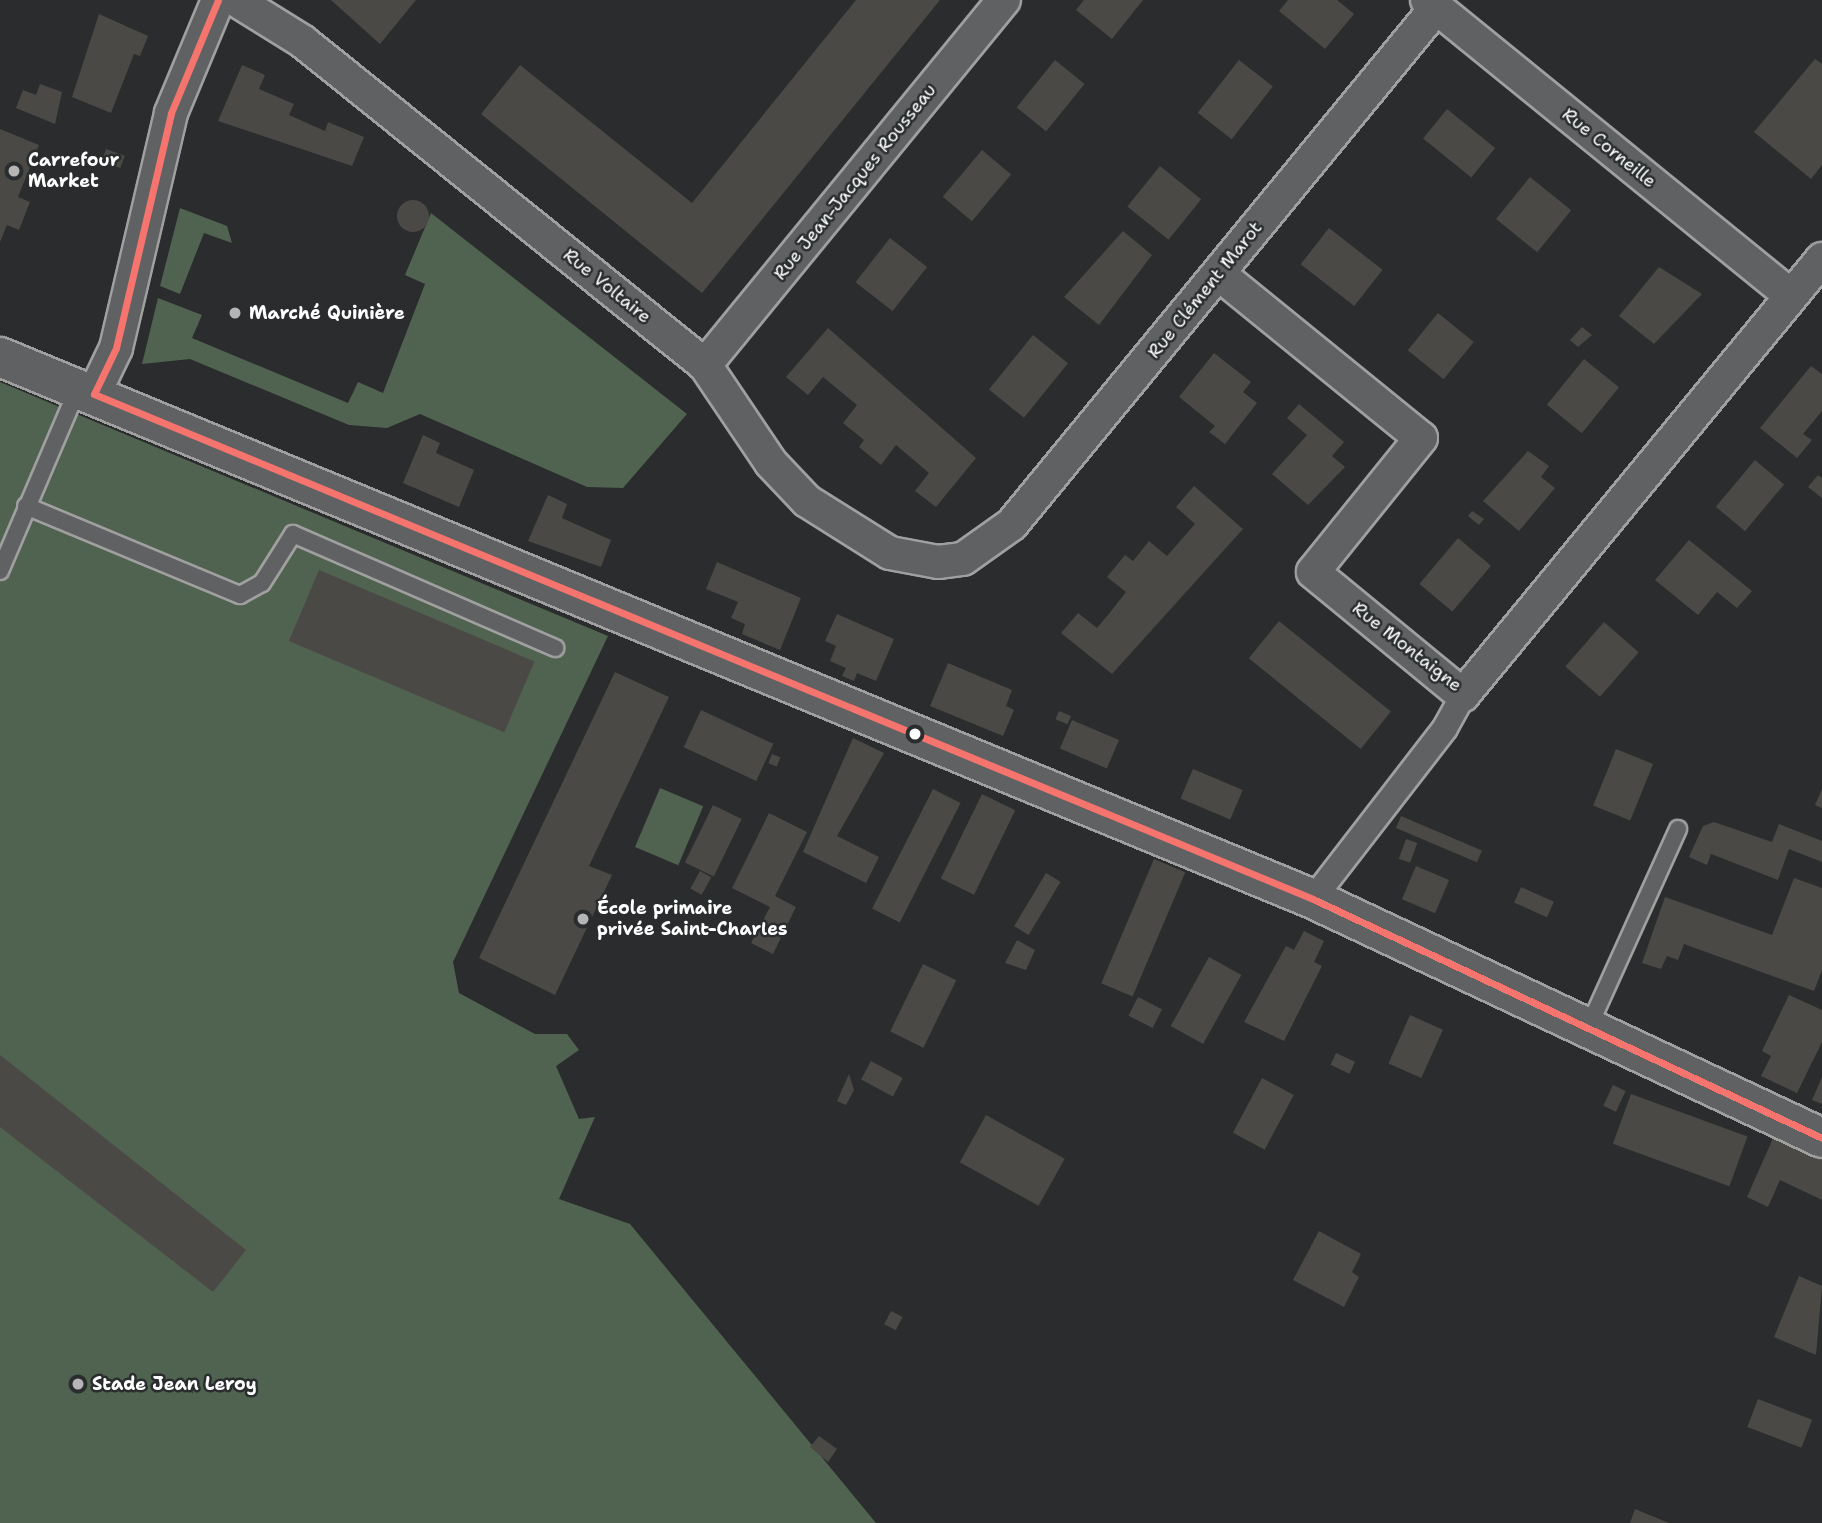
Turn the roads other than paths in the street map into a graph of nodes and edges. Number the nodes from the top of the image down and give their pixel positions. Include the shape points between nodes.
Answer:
1 (218, 0) edge
2 (236, 0) edge
3 (1004, 0) edge
4 (1431, 4) edge
5 (1822, 259) edge
6 (1219, 274) junction
7 (1791, 296) junction
8 (0, 357) edge
9 (705, 365) junction
10 (86, 391) junction
11 (26, 506) junction
12 (963, 559) joint
13 (0, 571) edge
14 (555, 648) dead end
15 (1463, 695) junction
16 (1678, 829) dead end
17 (1313, 899) junction
18 (1590, 1024) junction
19 (1822, 1138) edge

1 - 10 street via 171,113 116,348
2 - 9 street, Rue Voltaire via 302,41
3 - 9 street, Rue Jean-Jacques Rousseau
4 - 6 street, Rue Clément Marot
4 - 7 street, Rue Corneille
5 - 7 street, Rue Montaigne
6 - 12 street, Rue Clément Marot via 1012,524
6 - 15 street, Rue Montaigne via 1421,438 1313,572
7 - 15 street, Rue Montaigne
8 - 10 street
9 - 12 street, Rue Voltaire via 778,471 825,515 915,561
10 - 11 lane
10 - 17 street
11 - 13 lane
11 - 14 lane via 240,595 262,583 293,534
15 - 17 street via 1445,728
16 - 18 lane
17 - 18 street
18 - 19 street

